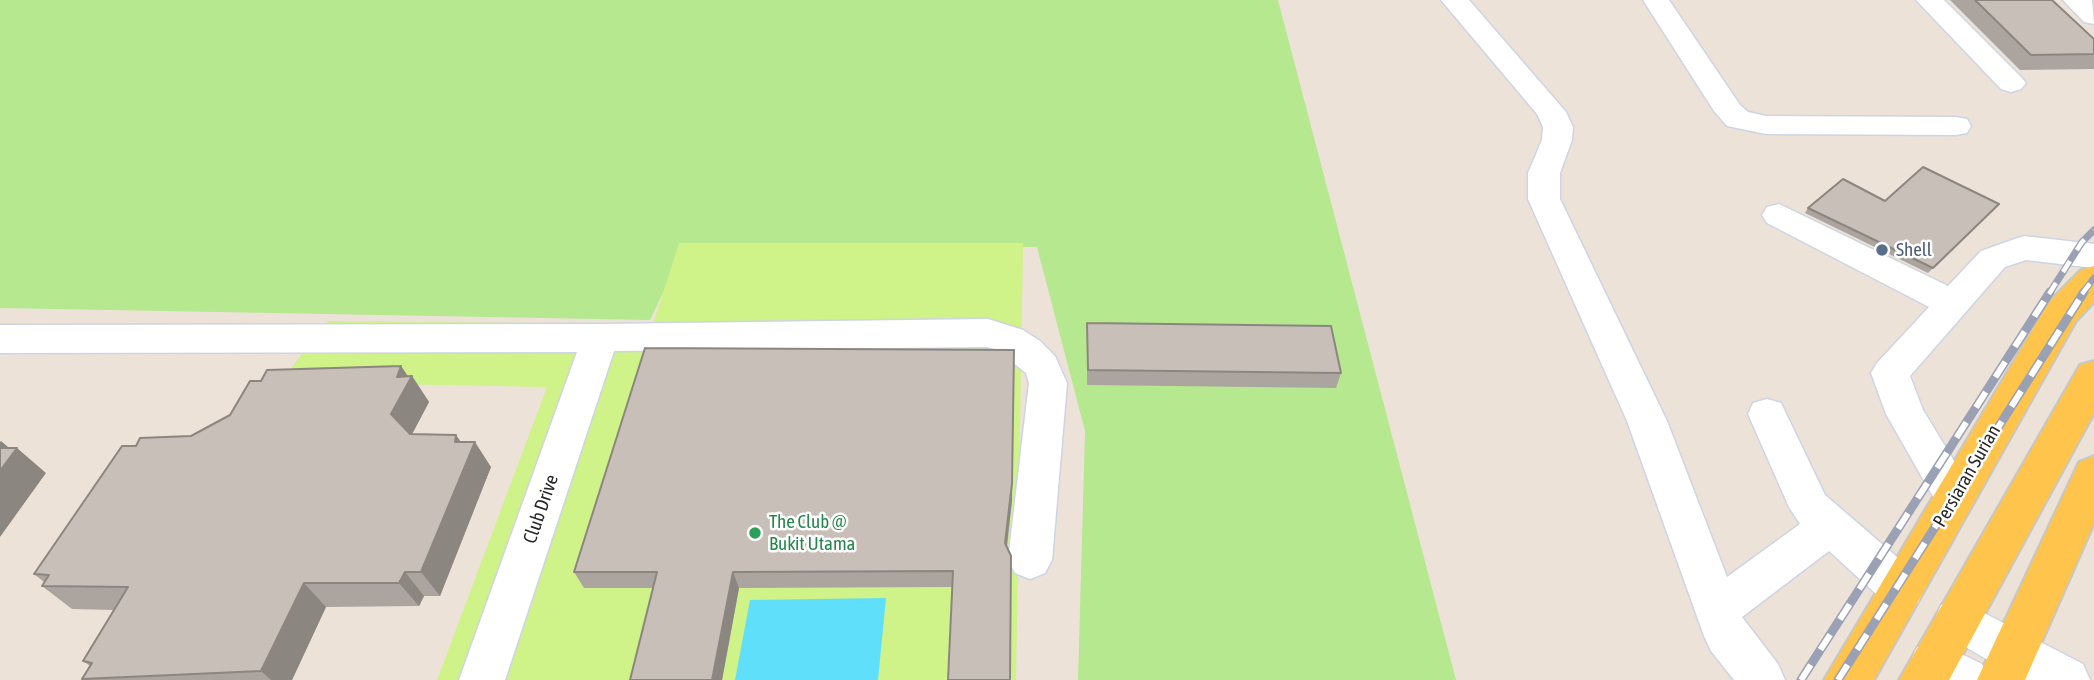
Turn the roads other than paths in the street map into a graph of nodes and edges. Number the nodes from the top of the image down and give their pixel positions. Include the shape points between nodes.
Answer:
1 (1454, 0) edge
2 (1656, 0) edge
3 (1929, 0) edge
4 (2076, 0) edge
5 (2094, 16) edge
6 (2011, 83) dead end
7 (1956, 126) dead end
8 (1779, 215) dead end
9 (2094, 257) edge
10 (2094, 279) edge
11 (1952, 303) junction
12 (600, 338) junction
13 (0, 339) edge
14 (2094, 376) edge
15 (1767, 414) dead end
16 (2094, 474) edge
17 (1955, 497) junction
18 (1825, 529) junction
19 (1030, 560) dead end
20 (1902, 589) junction
21 (1724, 606) junction
22 (1957, 619) junction
23 (2008, 665) edge
24 (1940, 674) edge
25 (482, 680) edge
26 (1762, 680) edge
27 (1849, 680) edge
28 (2067, 680) edge

1 - 21 street via 1552,112 1557,140 1544,173 1544,200 1647,421
2 - 7 street via 1738,119 1766,125
3 - 6 street
4 - 5 street
8 - 11 street
9 - 11 street via 2024,248 1993,259
10 - 17 main road, Persiaran Surian via 2062,312
11 - 17 street via 1890,373 1905,414
12 - 13 street
12 - 19 street via 988,333 1010,340 1042,366 1048,383
12 - 25 street, Club Drive
14 - 22 main road
15 - 18 street
16 - 23 main road
17 - 20 main road, Persiaran Surian
18 - 20 street
18 - 21 street
20 - 27 main road, Persiaran Surian
21 - 26 street via 1727,636
22 - 23 street
22 - 24 main road
23 - 28 street

